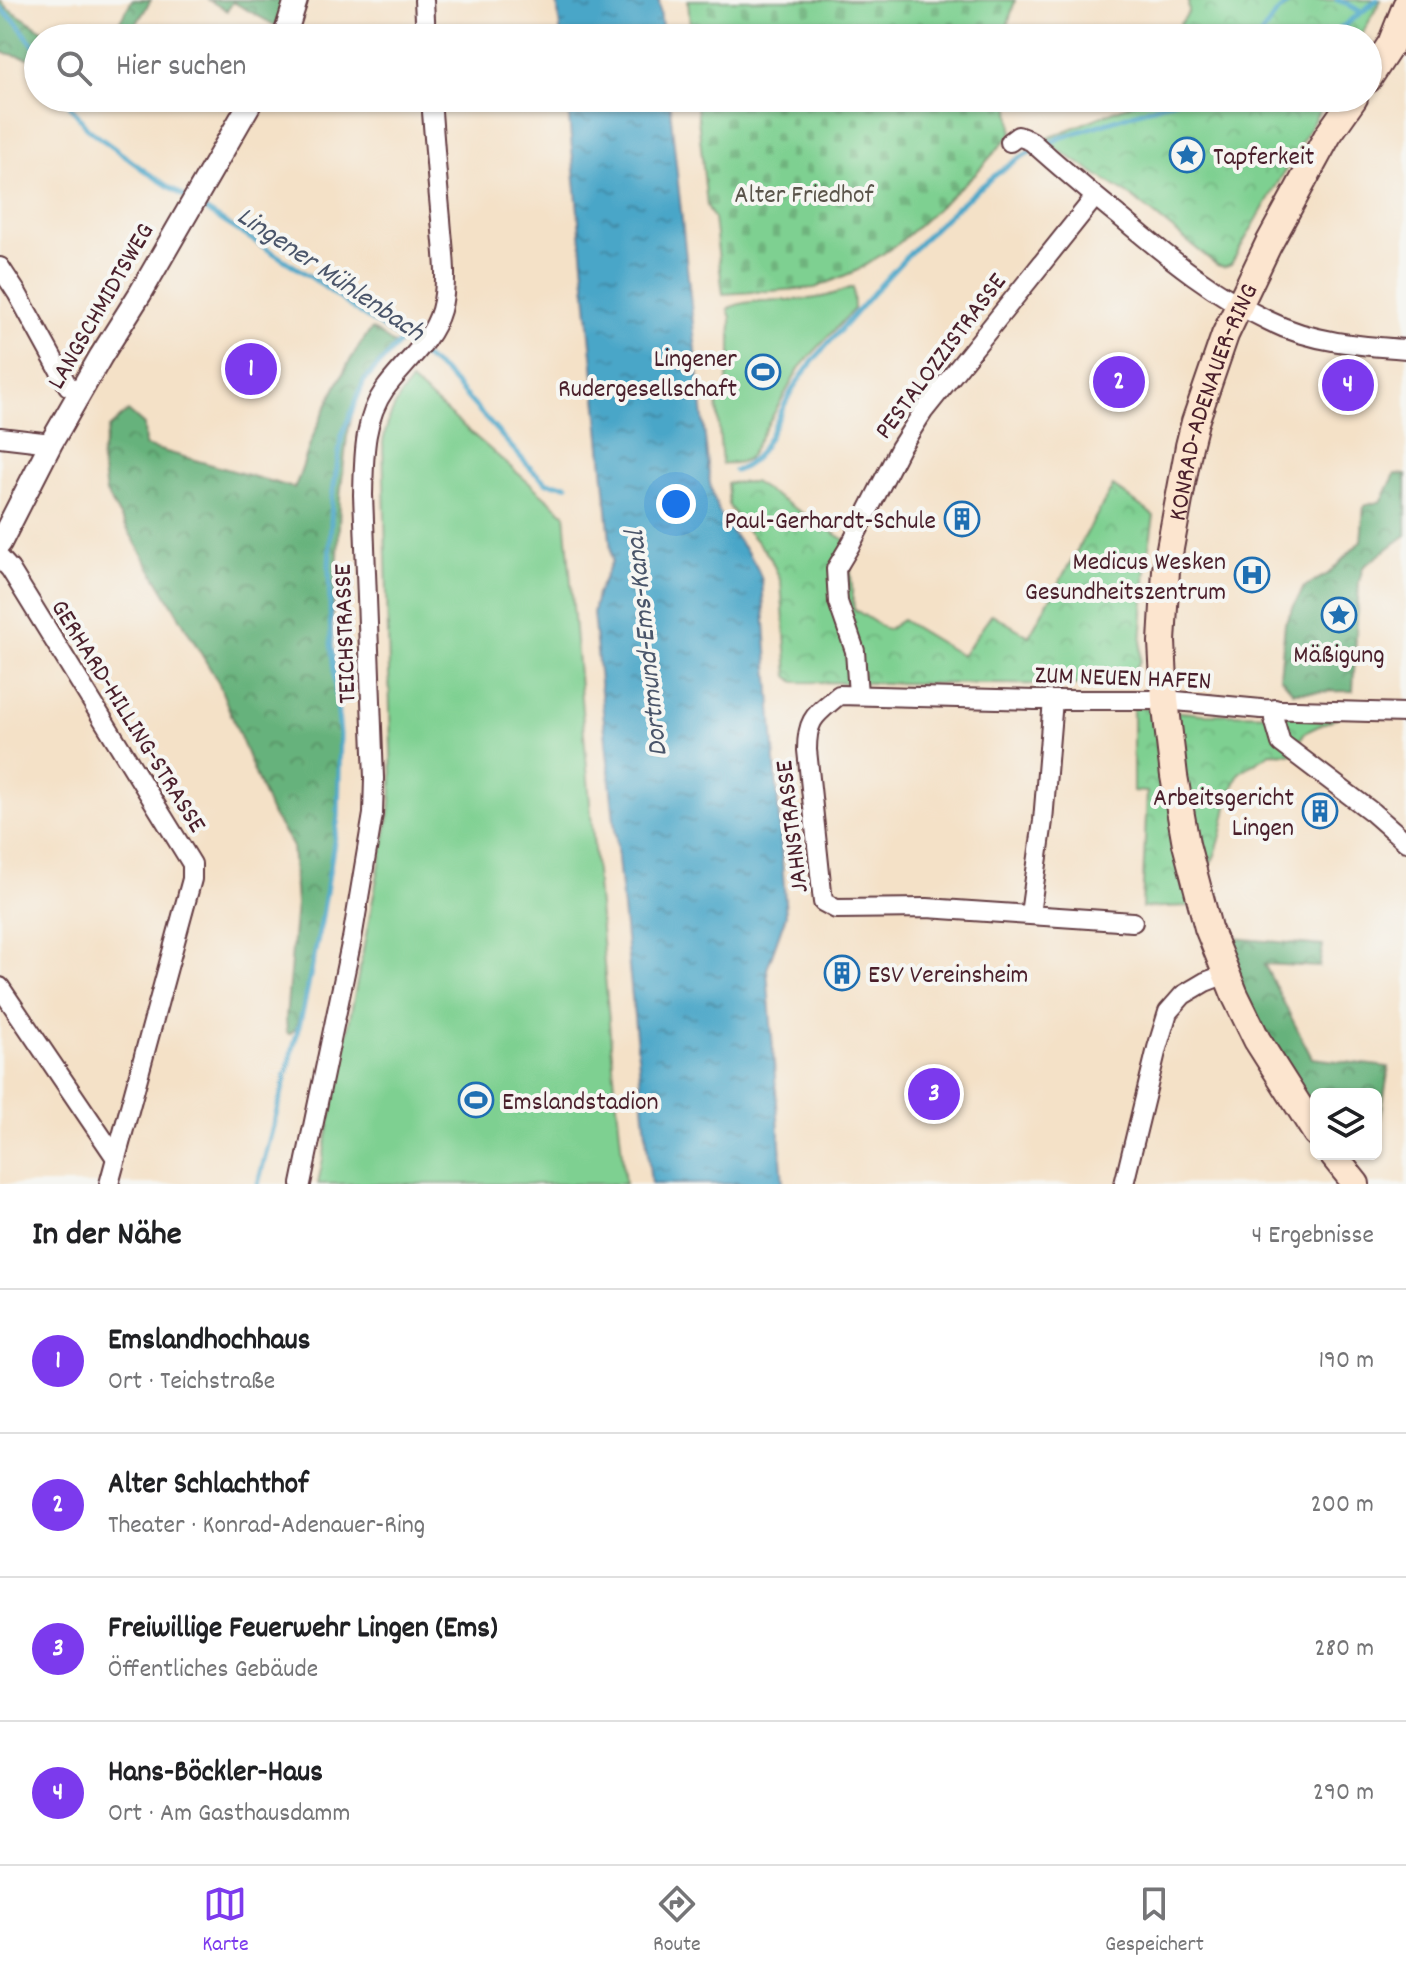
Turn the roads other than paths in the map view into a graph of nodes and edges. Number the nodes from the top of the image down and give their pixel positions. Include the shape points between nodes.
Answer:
1 (296, 0) edge
2 (424, 0) edge
3 (1402, 0) edge
4 (1406, 6) edge
5 (288, 24) edge
6 (425, 24) edge
7 (1385, 55) edge
8 (245, 112) edge
9 (432, 112) edge
10 (1344, 112) edge
11 (1010, 142) dead end
12 (1095, 197) junction
13 (0, 267) edge
14 (1238, 304) junction
15 (1406, 349) edge
16 (81, 391) junction
17 (0, 437) edge
18 (51, 443) junction
19 (0, 543) edge
20 (0, 558) edge
21 (839, 695) joint
22 (858, 695) junction
23 (1053, 700) junction
24 (1165, 700) junction
25 (1275, 709) junction
26 (1406, 713) edge
27 (1406, 842) edge
28 (1030, 914) junction
29 (1133, 922) dead end
30 (1226, 974) junction
31 (0, 987) edge
32 (1310, 1124) edge
33 (116, 1158) junction
34 (1337, 1160) edge
35 (109, 1184) edge
36 (301, 1184) edge
37 (1124, 1184) edge
38 (1356, 1184) edge

1 - 5 street
2 - 6 street
3 - 7 street
4 - 7 main road
8 - 16 street, LANGSCHMIDTSWEG
9 - 36 street, TEICHSTRASSE via 445,288 432,330 374,408 364,448 373,814
10 - 14 main road, KONRAD-ADENAUER-RING
11 - 12 street via 1018,136 1031,141
12 - 14 street via 1175,263
12 - 22 street, PESTALOZZISTRASSE via 923,412 836,569 838,602 855,651
13 - 16 street via 68,386
14 - 15 street via 1270,322 1328,340
14 - 24 main road, KONRAD-ADENAUER-RING via 1195,422 1177,507 1166,570
16 - 18 street, LANGSCHMIDTSWEG
17 - 18 street
18 - 19 street, LANGSCHMIDTSWEG
20 - 33 street, GERHARD-HILLING-STRASSE via 192,864
21 - 22 street, ZUM NEUEN HAFEN
21 - 28 street, JAHNSTRASSE via 817,713 807,735 823,902 836,909
22 - 23 street, ZUM NEUEN HAFEN
23 - 24 street, ZUM NEUEN HAFEN
23 - 28 street
24 - 25 street, ZUM NEUEN HAFEN
24 - 30 main road, KONRAD-ADENAUER-RING via 1186,844
25 - 26 street, ZUM NEUEN HAFEN
25 - 27 street via 1281,743
28 - 29 street, JAHNSTRASSE
30 - 32 main road, KONRAD-ADENAUER-RING via 1257,1040
30 - 37 street via 1183,995 1168,1012
31 - 33 street
33 - 35 street, GERHARD-HILLING-STRASSE
34 - 38 main road

